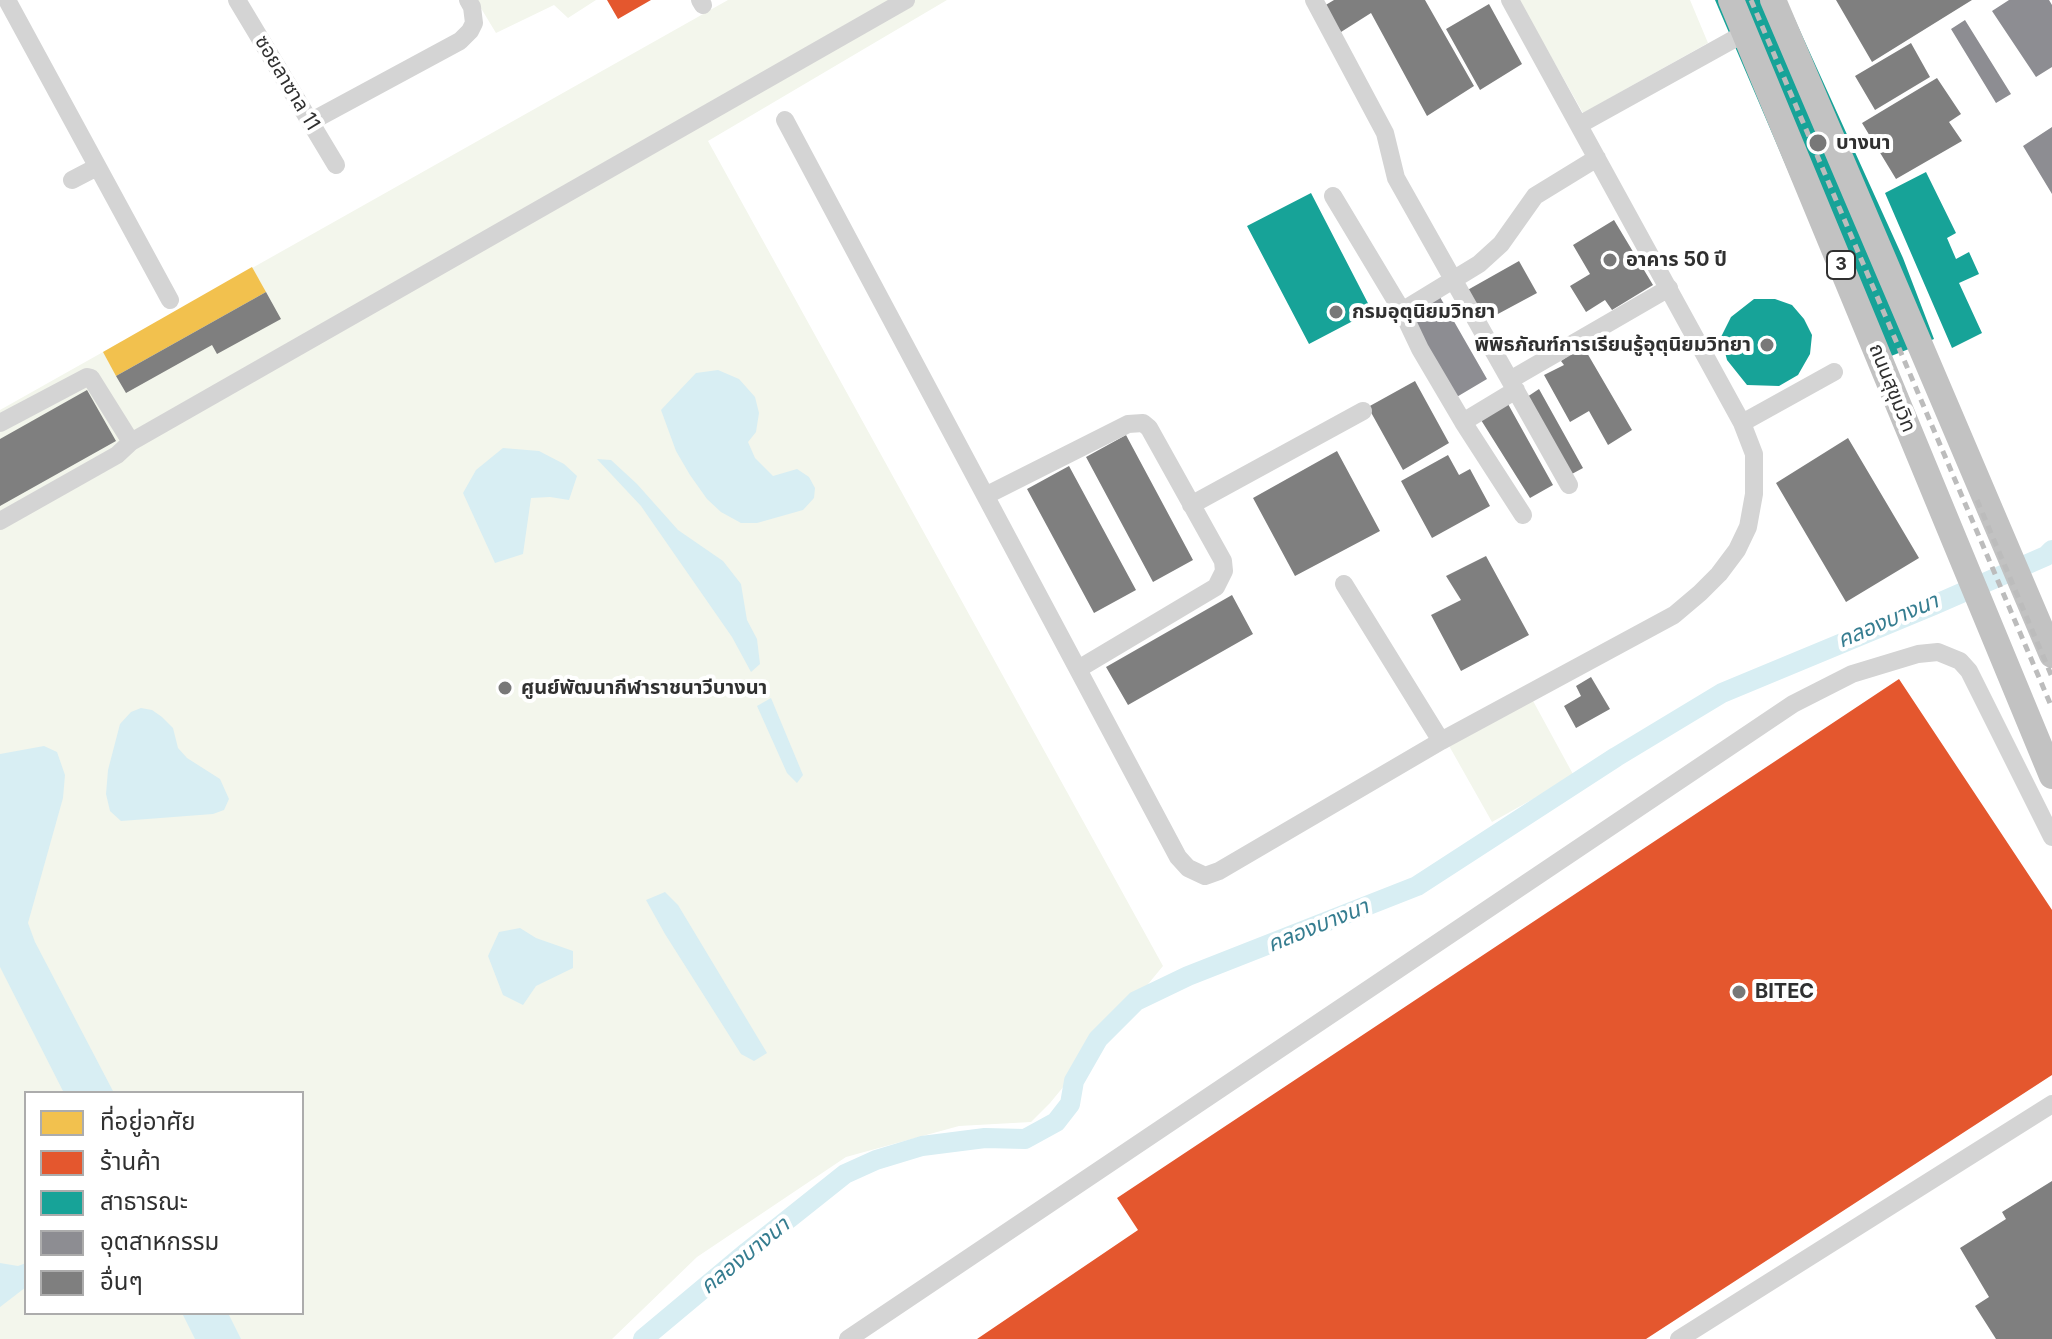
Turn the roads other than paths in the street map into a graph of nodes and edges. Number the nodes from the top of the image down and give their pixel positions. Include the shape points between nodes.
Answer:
1 (7, 0) edge
2 (237, 0) edge
3 (468, 0) edge
4 (906, 0) edge
5 (1314, 0) edge
6 (1510, 0) edge
7 (1731, 0) edge
8 (1773, 0) edge
9 (1745, 33) junction
10 (785, 120) dead end
11 (310, 122) junction
12 (1579, 125) junction
13 (1597, 158) junction
14 (336, 165) dead end
15 (97, 167) junction
16 (72, 180) dead end
17 (1333, 196) dead end
18 (1453, 279) junction
19 (1669, 288) junction
20 (170, 300) dead end
21 (1402, 311) junction
22 (1834, 372) dead end
23 (1513, 385) junction
24 (1363, 411) dead end
25 (1463, 422) junction
26 (0, 423) edge
27 (1742, 423) junction
28 (131, 442) junction
29 (1569, 485) dead end
30 (987, 495) junction
31 (1191, 505) junction
32 (1523, 515) dead end
33 (0, 521) edge
34 (1344, 584) dead end
35 (2052, 655) edge
36 (1080, 668) junction
37 (1441, 741) junction
38 (2052, 776) edge
39 (2052, 837) edge
40 (2052, 1104) edge
41 (1688, 1337) edge
42 (848, 1339) edge

1 - 15 street
2 - 11 street, ซอยลาซาล 11
3 - 11 street via 474,23 460,41
4 - 28 street
5 - 18 street via 1385,133 1396,178
6 - 12 street
7 - 9 highway, ถนนสุขุมวิท / 3
8 - 35 highway, 3
9 - 12 street
9 - 38 highway, ถนนสุขุมวิท / 3
10 - 30 street
11 - 14 street, ซอยลาซาล 11
12 - 13 street
13 - 18 street via 1535,196 1501,244
13 - 19 street
15 - 16 street
15 - 20 street
17 - 21 street
18 - 21 street
18 - 23 street
19 - 23 street
19 - 27 street
21 - 25 street
22 - 27 street
23 - 25 street
23 - 29 street
24 - 31 street
25 - 32 street
26 - 28 street via 87,377
27 - 37 street via 1754,454 1754,494 1748,527 1719,574 1674,615
28 - 33 street
30 - 31 street via 1136,422 1149,428
30 - 36 street
31 - 36 street via 1223,561 1216,587
34 - 37 street
36 - 37 street via 1178,857 1205,876
39 - 42 street via 1960,661 1938,652 1918,654 1852,674 1793,704
40 - 41 street

